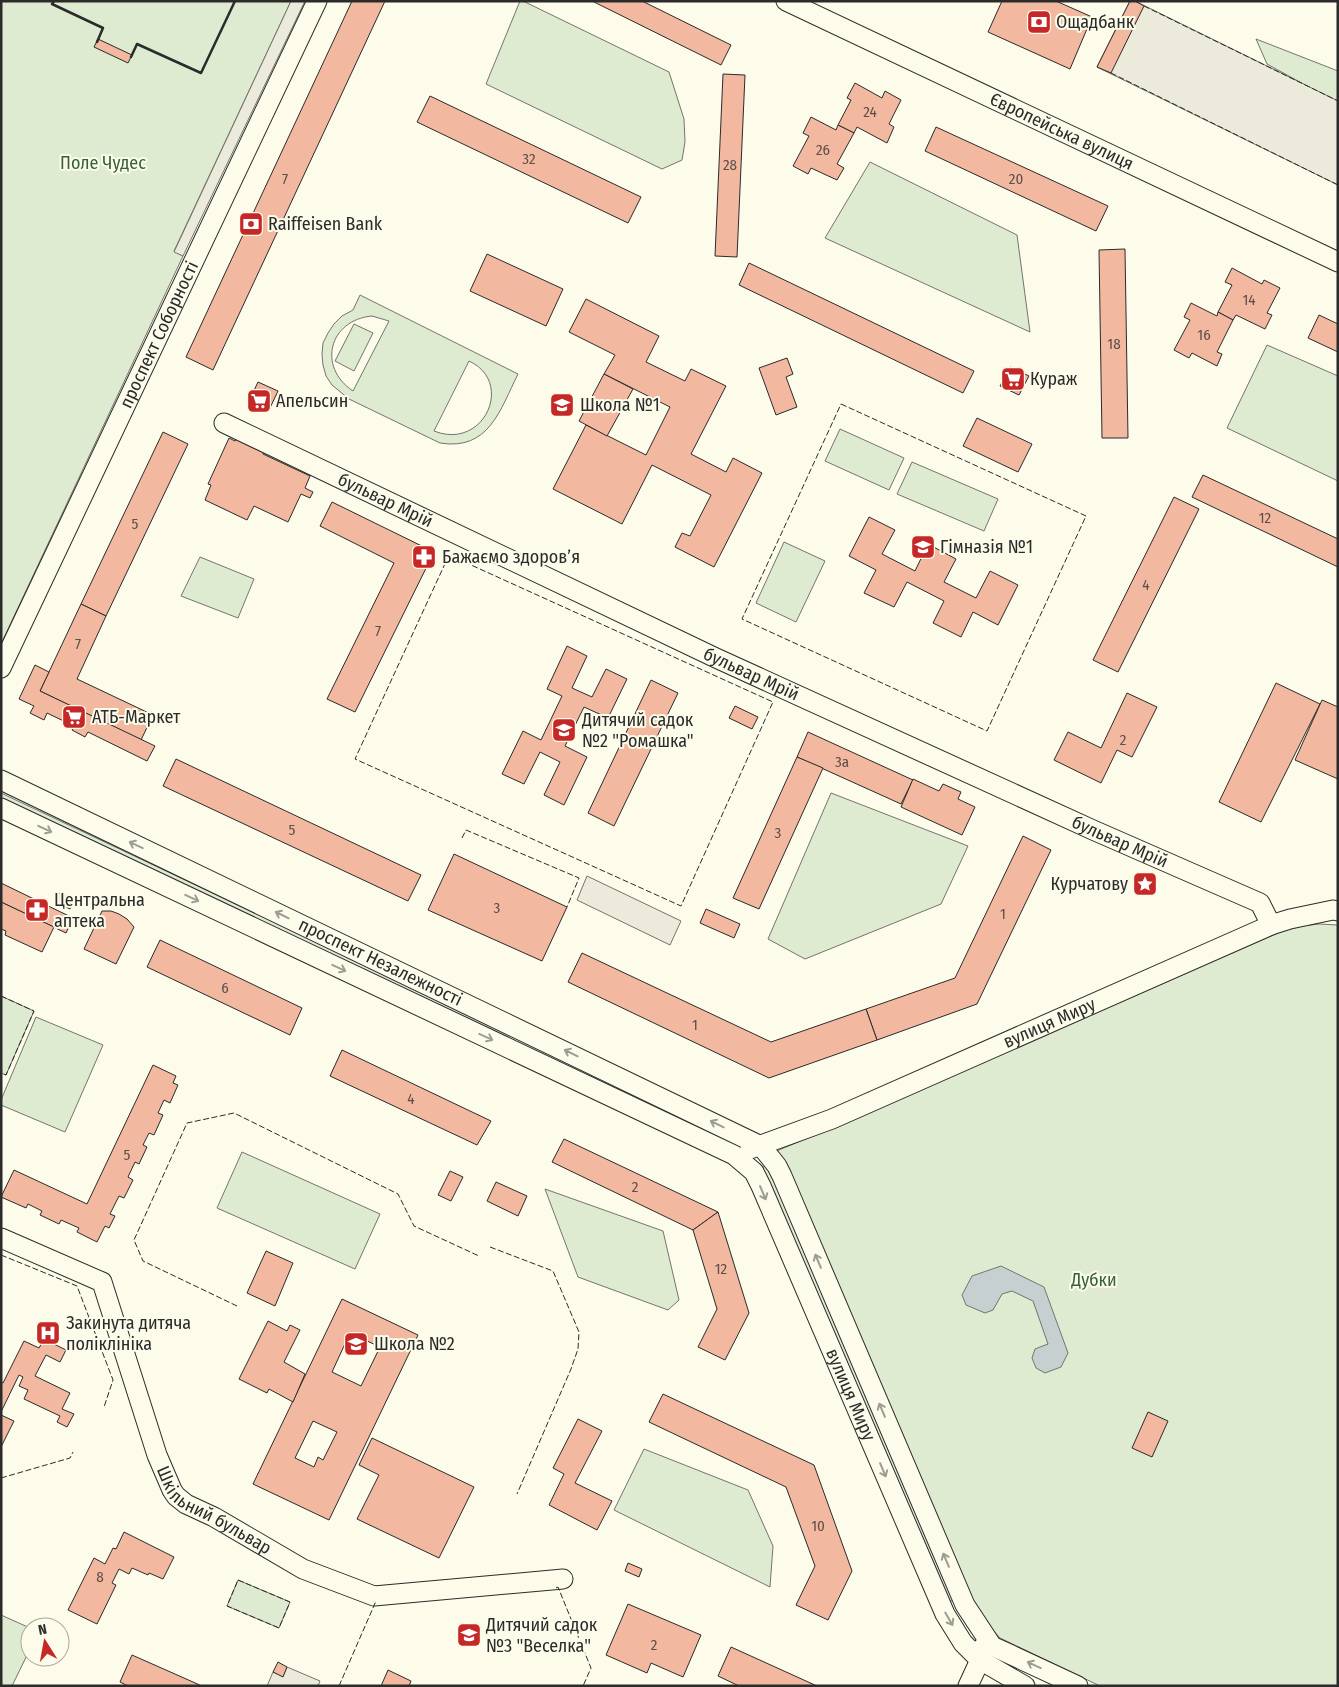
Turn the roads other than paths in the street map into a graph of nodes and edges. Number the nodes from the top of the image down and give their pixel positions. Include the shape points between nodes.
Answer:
1 (317, 1) edge
2 (786, 1) edge
3 (1338, 262) edge
4 (224, 423) dead end
5 (1, 668) edge
6 (1, 780) edge
7 (1, 808) edge
8 (1336, 908) edge
9 (1271, 925) junction
10 (761, 1146) junction
11 (734, 1155) junction
12 (1, 1238) edge
13 (563, 1579) dead end
14 (984, 1635) junction
15 (980, 1660) junction
16 (968, 1686) edge
17 (1024, 1686) edge
18 (1078, 1686) edge

1 - 5 street, проспект Соборності
2 - 3 street, Європейська вулиця
4 - 9 street, бульвар Мрій via 716,658 1260,903
10 -> 6 street, проспект Незалежності
7 -> 11 street, проспект Незалежності
8 - 9 street, вулиця Миру
9 - 10 street, вулиця Миру via 832,1119
10 - 11 street, вулиця Миру
14 -> 10 street, вулиця Миру via 965,1605 782,1176
11 -> 15 street, вулиця Миру via 754,1172 761,1186 945,1614 963,1643
12 - 13 street, Шкільний бульвар via 102,1282 157,1455 172,1490 186,1504 304,1569 374,1596
14 - 15 street
18 -> 14 street, вулиця Миру via 992,1646
15 - 16 street
15 - 17 street, вулиця Миру

